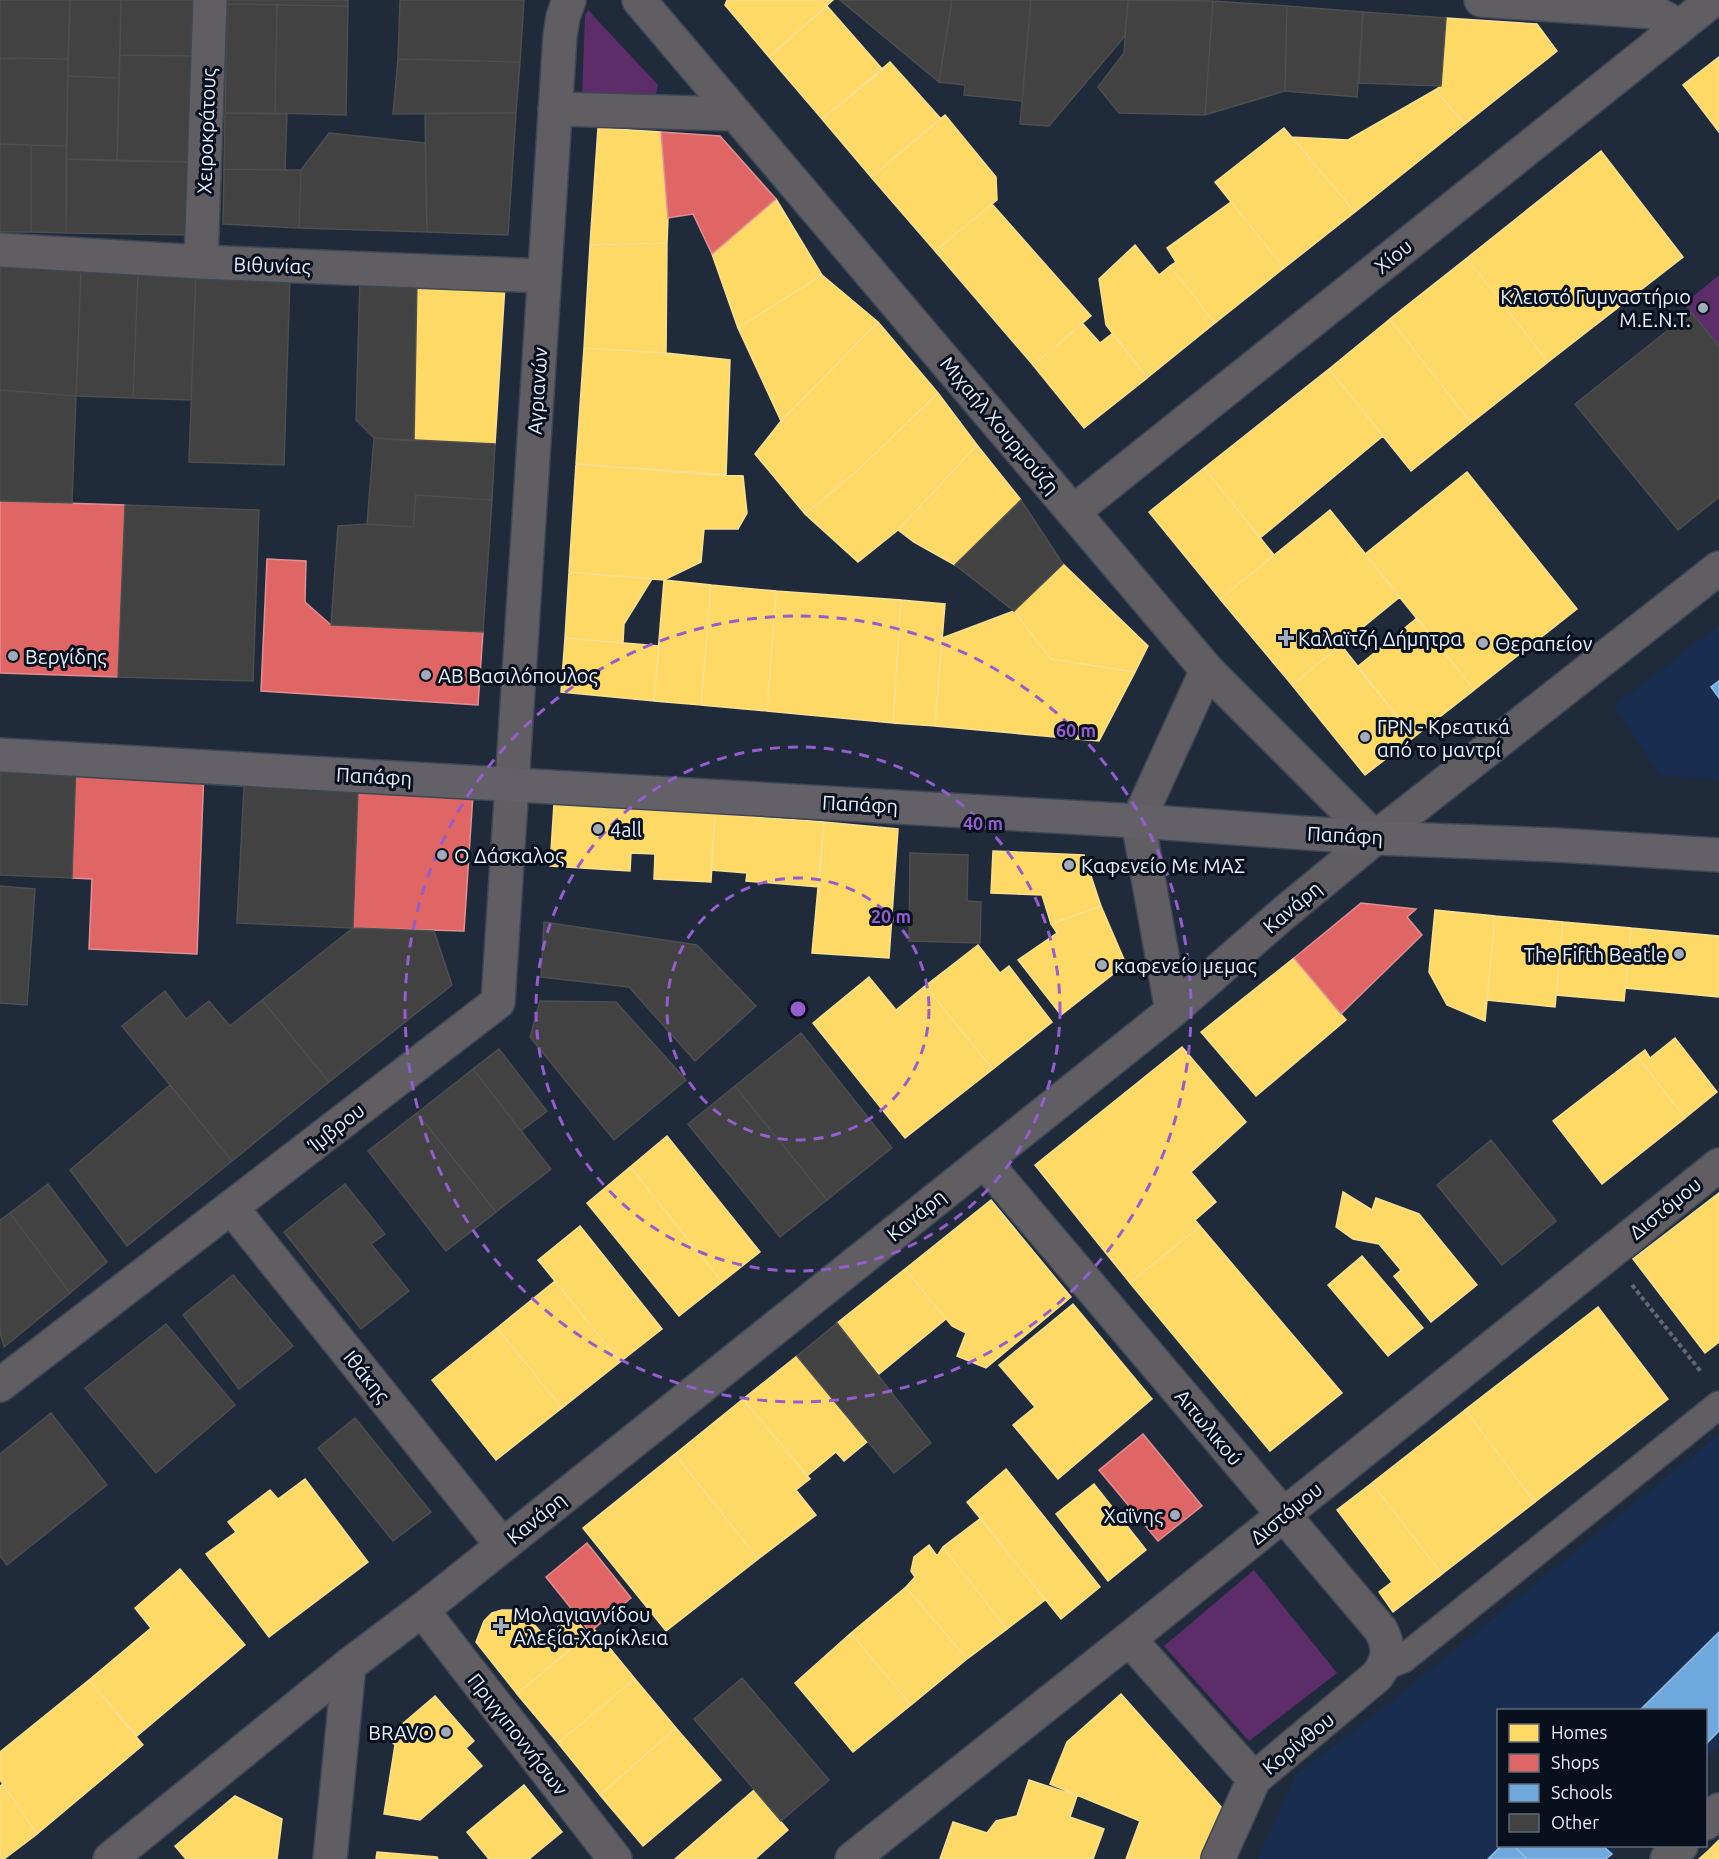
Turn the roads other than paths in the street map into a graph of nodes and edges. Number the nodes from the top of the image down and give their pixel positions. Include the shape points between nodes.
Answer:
1 (210, 0) edge
2 (569, 0) edge
3 (639, 0) edge
4 (1480, 0) edge
5 (1713, 0) edge
6 (1676, 30) junction
7 (555, 109) junction
8 (736, 114) junction
9 (0, 250) edge
10 (201, 262) junction
11 (544, 276) junction
12 (1073, 512) junction
13 (1719, 568) edge
14 (1207, 670) junction
15 (0, 755) edge
16 (512, 784) junction
17 (1138, 821) junction
18 (1375, 838) junction
19 (1719, 855) edge
20 (1172, 1011) junction
21 (984, 1161) junction
22 (1719, 1165) edge
23 (231, 1207) junction
24 (0, 1385) edge
25 (1719, 1405) edge
26 (1283, 1515) junction
27 (502, 1545) junction
28 (422, 1610) junction
29 (1129, 1639) junction
30 (349, 1665) junction
31 (1385, 1666) junction
32 (1254, 1779) junction
33 (1719, 1810) edge
34 (1707, 1821) edge
35 (1679, 1847) edge
36 (110, 1859) edge
37 (330, 1859) edge
38 (615, 1859) edge
39 (852, 1859) edge
40 (1218, 1859) edge
41 (1667, 1859) edge

1 - 10 street, Χειροκράτους
2 - 7 street, Αγριανών via 561,26
3 - 8 street, Μιχαήλ Χουρμούζη
4 - 6 street via 1654,12 1670,21
5 - 6 street, Χίου
6 - 12 street, Χίου
7 - 8 street
7 - 11 street, Αγριανών
8 - 12 street, Μιχαήλ Χουρμούζη
9 - 10 street, Βιθυνίας
10 - 11 street, Βιθυνίας
11 - 16 street, Αγριανών
12 - 14 street, Μιχαήλ Χουρμούζη
13 - 18 street, Κανάρη
14 - 17 street
14 - 18 street, Μιχαήλ Χουρμούζη
15 - 16 main road, Παπάφη
16 - 17 main road, Παπάφη
16 - 23 street, Ίμβρου via 498,1002
17 - 18 main road, Παπάφη
17 - 20 street
18 - 19 main road, Παπάφη
18 - 20 street, Κανάρη
20 - 21 street, Κανάρη
21 - 26 street, Αιτωλικού
21 - 27 street, Κανάρη
22 - 26 street, Διστόμου
23 - 24 street, Ίμβρου
23 - 27 street, Ιθάκης
25 - 31 street via 1403,1659
26 - 29 street, Διστόμου
26 - 31 street, Αιτωλικού via 1380,1630 1388,1654
27 - 28 street, Κανάρη
28 - 30 street, Κανάρη
28 - 38 street, Πριγγιποννήσων
29 - 32 street
29 - 39 street, Διστόμου
30 - 36 street, Κανάρη
30 - 37 street
31 - 32 street, Κορίνθου via 1354,1697
32 - 40 street, Κορίνθου
33 - 34 street
35 - 41 street

